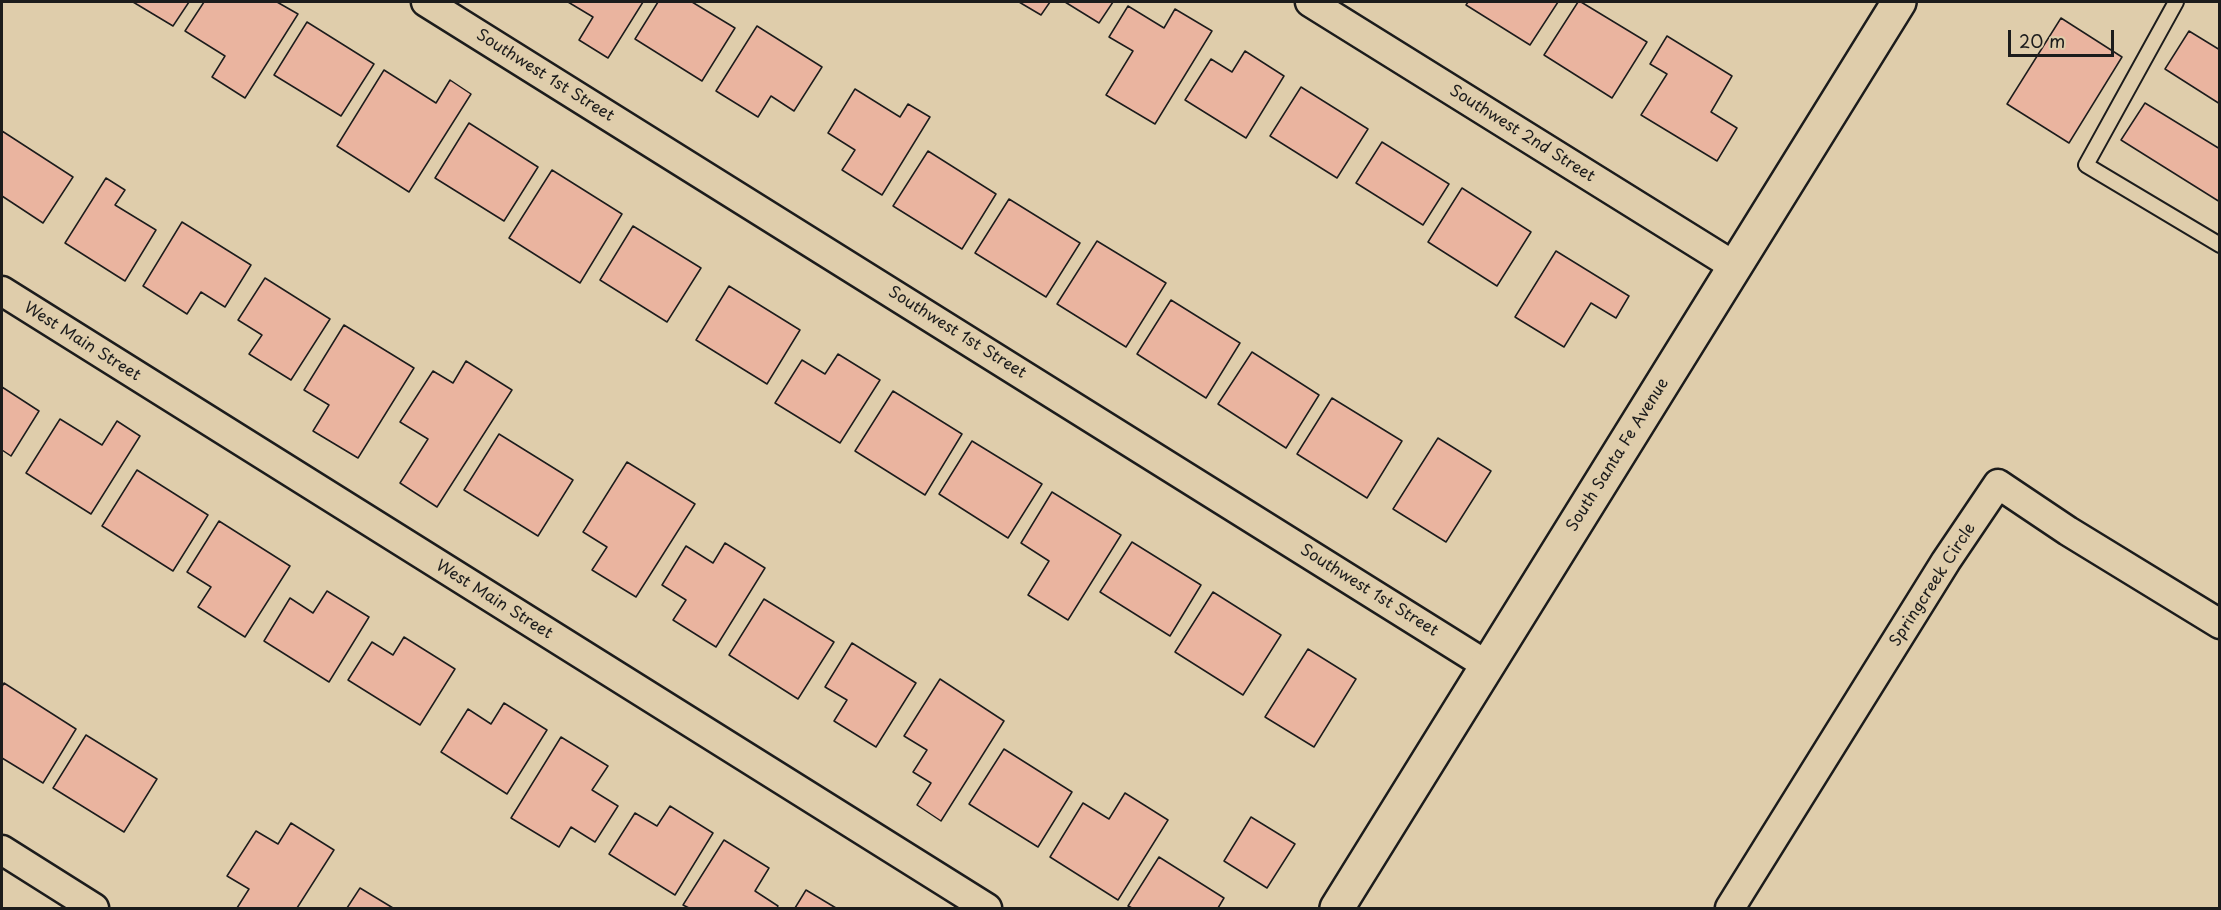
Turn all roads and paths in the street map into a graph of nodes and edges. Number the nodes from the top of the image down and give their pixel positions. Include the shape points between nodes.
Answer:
1 (426, 2) edge
2 (1310, 2) edge
3 (1899, 2) edge
4 (2176, 2) edge
5 (2220, 245) edge
6 (1734, 266) junction
7 (2, 291) edge
8 (2220, 624) edge
9 (1488, 666) junction
10 (2, 850) edge
11 (94, 909) edge
12 (987, 909) edge
13 (1337, 909) edge
14 (1730, 909) edge

1 - 9 street, Southwest 1st Street
2 - 6 street, Southwest 2nd Street
3 - 6 main road, South Santa Fe Avenue
4 - 5 lane via 2086,165
6 - 9 main road, South Santa Fe Avenue
7 - 12 street, West Main Street
8 - 14 street, Springcreek Circle via 1998,484
9 - 13 main road, South Santa Fe Avenue
10 - 11 street

